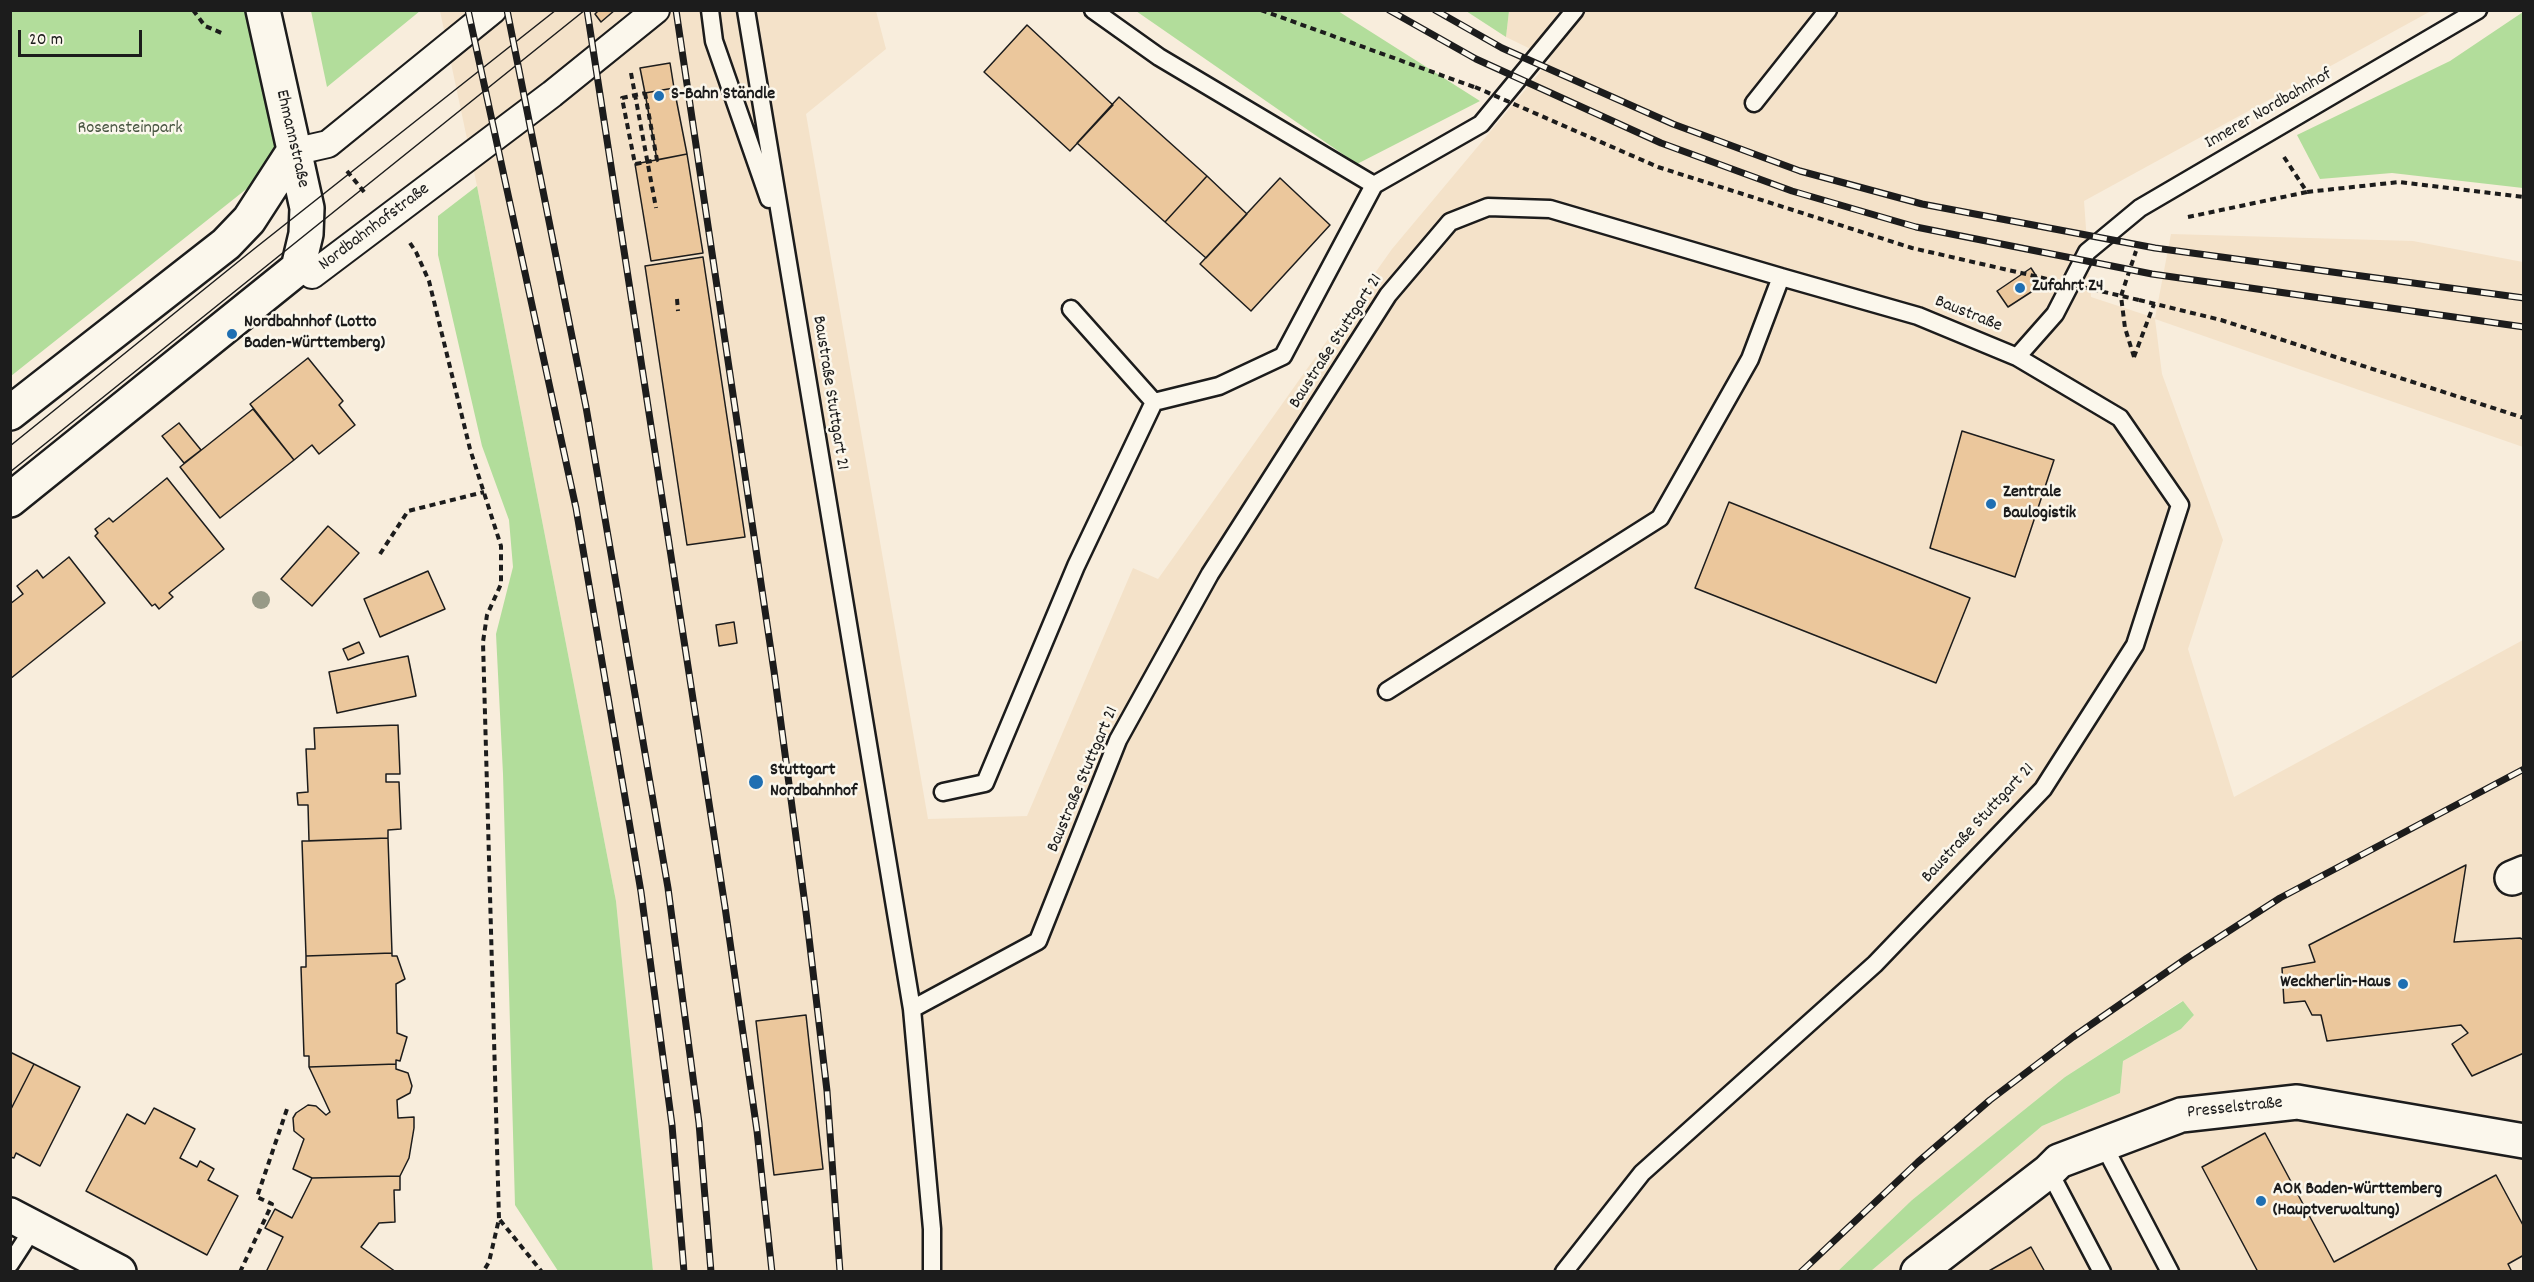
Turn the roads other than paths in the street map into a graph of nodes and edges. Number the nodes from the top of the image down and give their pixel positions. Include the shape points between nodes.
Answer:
1 (263, 10) edge
2 (493, 10) edge
3 (657, 10) edge
4 (710, 10) edge
5 (1093, 10) edge
6 (1575, 10) edge
7 (1828, 10) edge
8 (2478, 10) edge
9 (746, 12) edge
10 (1754, 103) dead end
11 (293, 152) junction
12 (1374, 185) junction
13 (785, 245) junction
14 (305, 272) junction
15 (1781, 277) junction
16 (1071, 309) dead end
17 (2017, 357) junction
18 (1154, 402) junction
19 (10, 413) edge
20 (10, 500) edge
21 (1387, 691) dead end
22 (942, 792) dead end
23 (912, 1009) junction
24 (2523, 1141) edge
25 (2103, 1144) junction
26 (2049, 1172) junction
27 (22, 1221) edge
28 (10, 1264) edge
29 (119, 1272) edge
30 (932, 1272) edge
31 (1564, 1272) edge
32 (1918, 1272) edge
33 (2102, 1272) edge
34 (2170, 1272) edge

1 - 11 street, Ehmannstraße
2 - 11 street via 328,144
3 - 14 street, Nordbahnhofstraße via 390,217
4 - 13 lane, Baustraße Stuttgart 21 via 714,41
5 - 12 lane via 1159,57
6 - 12 lane via 1480,124
7 - 10 lane
8 - 17 lane, Innerer Nordbahnhof via 2140,208 2087,252 2055,314
9 - 13 lane, Baustraße Stuttgart 21
11 - 14 street, Ehmannstraße via 307,208
11 - 19 street via 249,220 226,244
12 - 18 lane via 1283,356 1220,386
13 - 23 lane, Baustraße Stuttgart 21
14 - 20 street, Nordbahnhofstraße
15 - 17 lane, Baustraße via 1918,316
15 - 21 lane via 1750,359 1660,518
15 - 23 lane, Baustraße Stuttgart 21 via 1550,209 1488,207 1450,222 1388,295 1210,574 1118,740 1038,941
16 - 18 lane
17 - 31 lane, Baustraße Stuttgart 21 via 2120,418 2180,505 2135,645 2043,789 1875,964 1642,1173
18 - 22 lane via 1076,566 985,783
23 - 30 lane, Baustraße Stuttgart 21 via 932,1229
24 - 25 street, Presselstraße via 2297,1102 2181,1115
25 - 26 street, Presselstraße via 2059,1161
25 - 34 lane
26 - 32 street, Presselstraße
26 - 33 lane
27 - 28 lane
27 - 29 street

